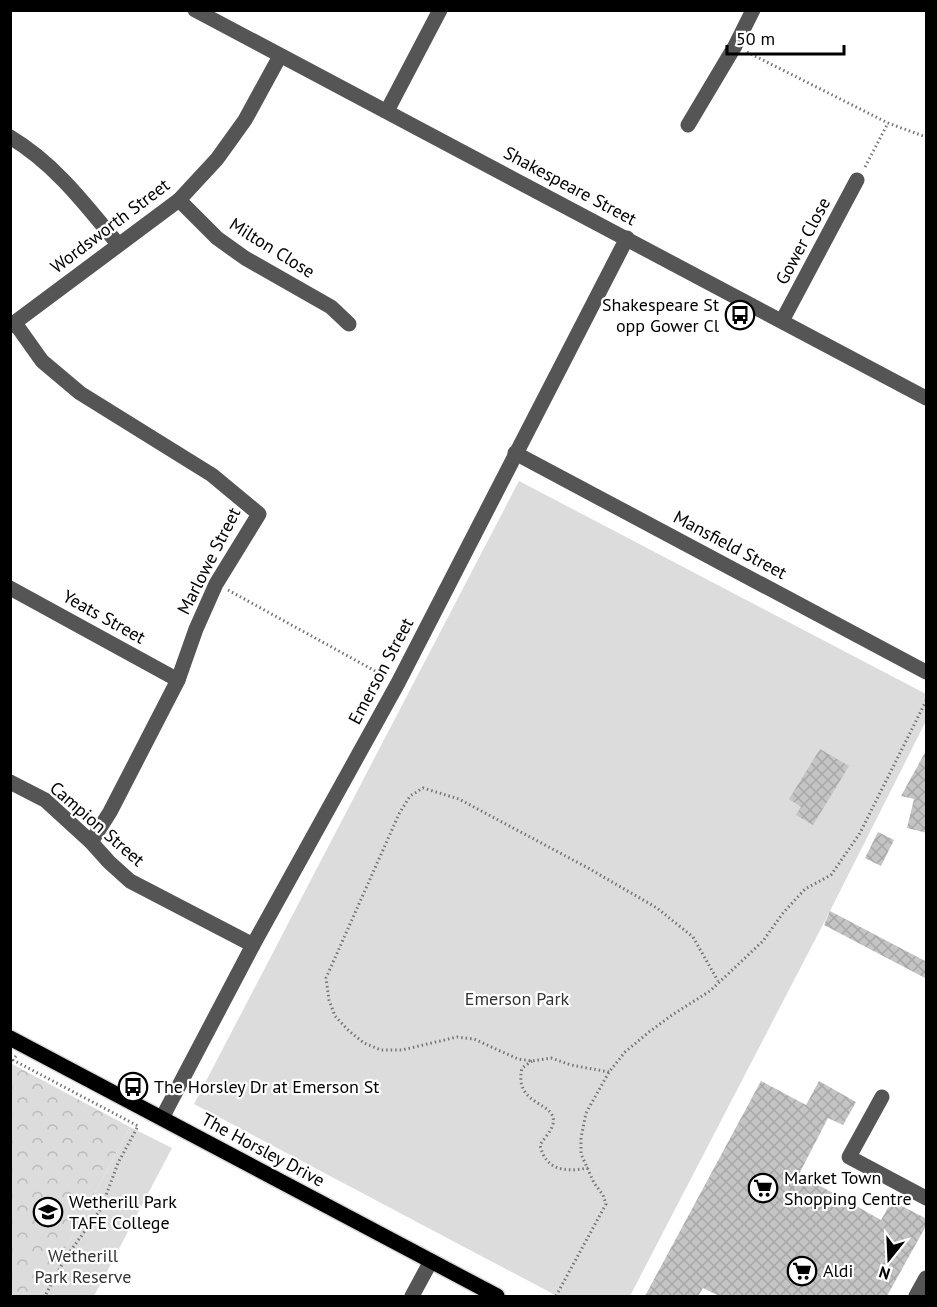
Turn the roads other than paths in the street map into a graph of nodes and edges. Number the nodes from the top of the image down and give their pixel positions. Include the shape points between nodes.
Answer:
1 (195, 10) edge
2 (440, 10) edge
3 (753, 10) edge
4 (280, 56) junction
5 (387, 111) junction
6 (688, 125) dead end
7 (10, 137) edge
8 (858, 180) road end
9 (179, 200) junction
10 (627, 238) junction
11 (118, 244) junction
12 (782, 321) junction
13 (349, 324) dead end
14 (13, 325) edge
15 (927, 398) edge
16 (515, 453) junction
17 (10, 588) edge
18 (927, 672) edge
19 (178, 680) junction
20 (10, 782) edge
21 (91, 842) junction
22 (253, 945) junction
23 (17, 1041) edge
24 (882, 1097) dead end
25 (162, 1118) junction
26 (927, 1198) edge
27 (431, 1261) junction
28 (927, 1278) edge
29 (412, 1296) edge
30 (497, 1296) edge
31 (916, 1296) edge

1 - 4 street, Shakespeare Street
2 - 5 street
3 - 6 street
4 - 5 street, Shakespeare Street
4 - 9 street, Wordsworth Street via 245,120 217,159
5 - 10 street, Shakespeare Street
7 - 11 street via 65,180
8 - 12 street, Gower Close
9 - 11 street, Wordsworth Street
9 - 13 street, Milton Close via 217,238 331,307
10 - 12 street, Shakespeare Street
10 - 16 street, Emerson Street
11 - 14 street, Wordsworth Street
12 - 15 street, Shakespeare Street
14 - 19 street, Marlowe Street via 42,361 80,393 212,475 259,514 216,584
16 - 18 street, Mansfield Street
16 - 22 street, Emerson Street via 398,683
17 - 19 street, Yeats Street
19 - 21 street, Marlowe Street
20 - 21 street, Campion Street via 45,800
21 - 22 street, Campion Street via 130,881
22 - 25 street, Emerson Street
23 - 25 main road, The Horsley Drive
24 - 26 street via 849,1157
25 - 27 main road, The Horsley Drive
27 - 29 street
27 - 30 main road, The Horsley Drive
28 - 31 street

